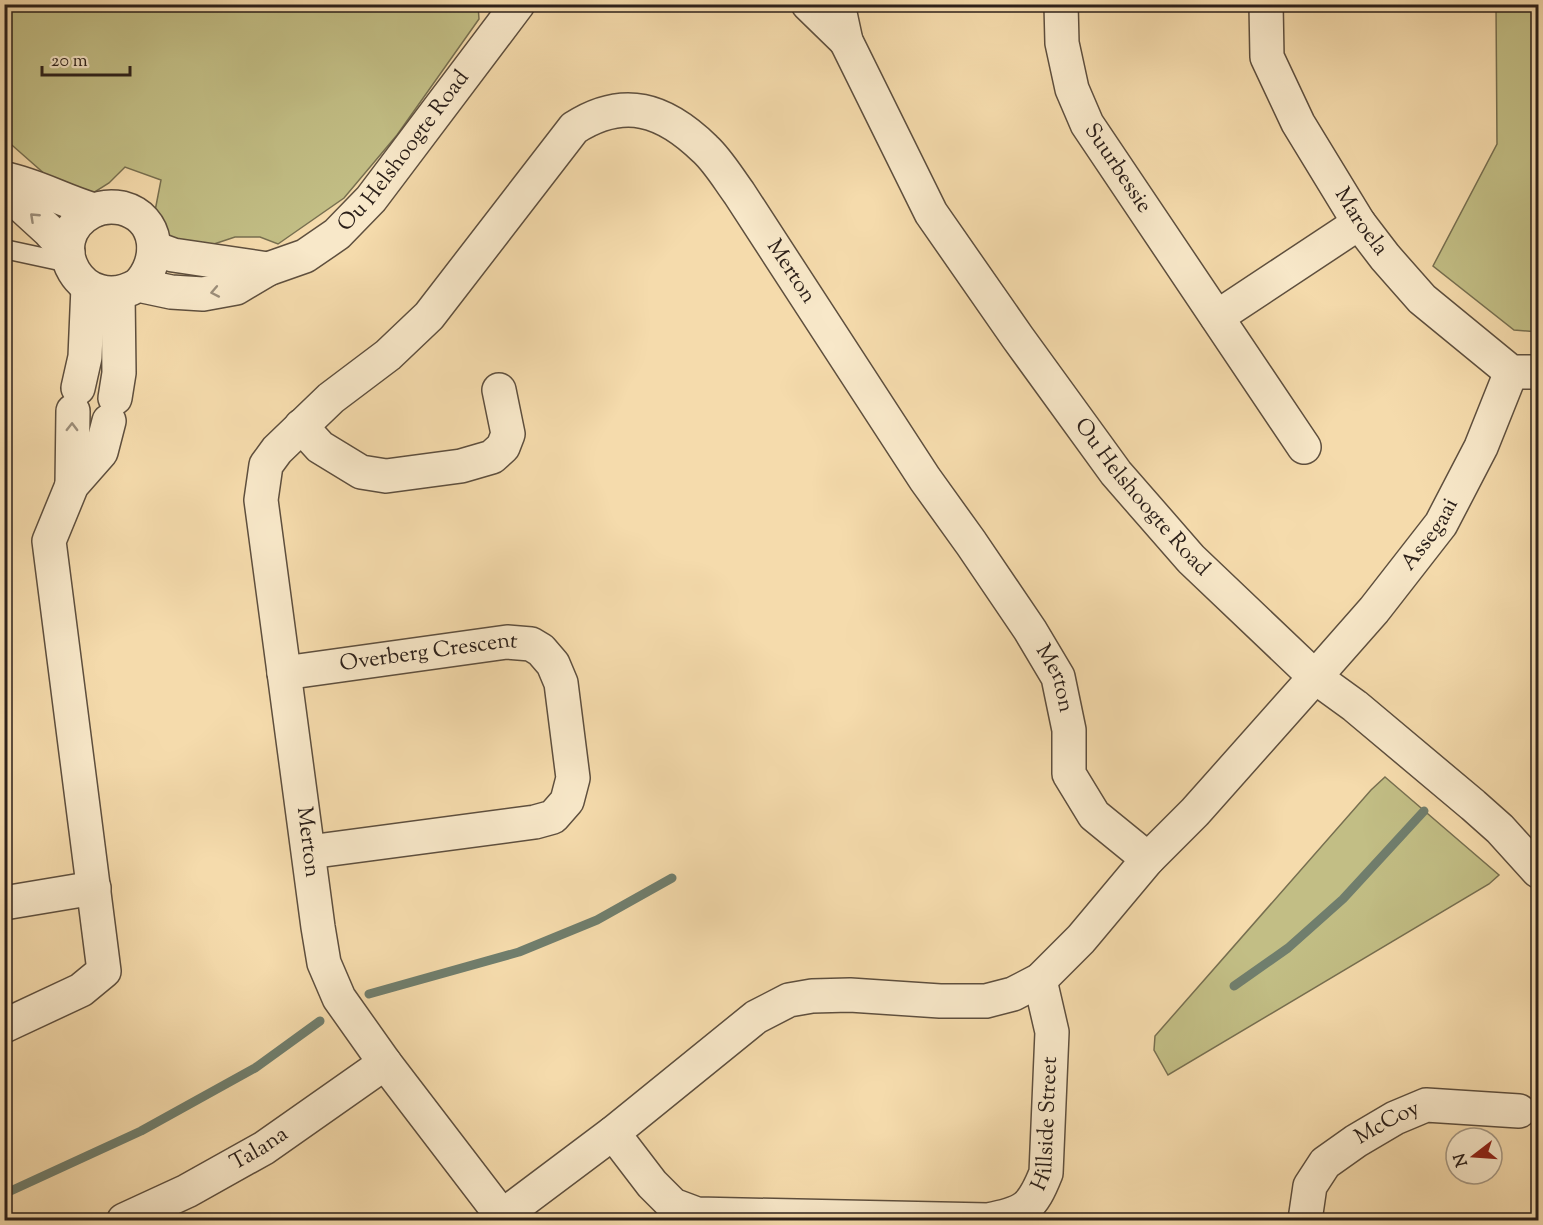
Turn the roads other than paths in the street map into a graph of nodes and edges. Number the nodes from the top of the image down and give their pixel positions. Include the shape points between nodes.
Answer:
1 (518, 4) edge
2 (808, 4) edge
3 (838, 4) edge
4 (1061, 4) edge
5 (1266, 4) edge
6 (846, 41) junction
7 (5, 179) edge
8 (94, 210) junction
9 (1359, 223) junction
10 (154, 248) junction
11 (4, 249) edge
12 (268, 269) junction
13 (96, 276) junction
14 (1217, 317) junction
15 (1525, 372) edge
16 (78, 388) junction
17 (499, 390) dead end
18 (111, 411) junction
19 (302, 426) junction
20 (1305, 447) dead end
21 (72, 485) junction
22 (284, 673) junction
23 (1316, 677) junction
24 (309, 852) junction
25 (1149, 860) junction
26 (1539, 871) edge
27 (94, 888) junction
28 (4, 903) edge
29 (1040, 980) junction
30 (4, 1026) edge
31 (385, 1063) junction
32 (1519, 1111) dead end
33 (613, 1133) junction
34 (499, 1219) edge
35 (124, 1221) edge
36 (1305, 1221) edge

1 - 12 street, Ou Helshoogte Road via 371,199 337,234 305,256
2 - 6 street, Ou Helshoogte Road
3 - 6 street, Ou Helshoogte Road
4 - 14 street, Suurbessie via 1062,43 1072,89 1087,124
5 - 9 street, Maroela via 1267,57 1298,123
6 - 23 street, Ou Helshoogte Road via 931,213 1116,473 1191,559
7 - 8 street via 27,183
13 -> 7 street via 13,198
8 - 10 street via 114,207 134,213 148,228
8 - 13 street via 72,232
9 - 14 street
9 - 15 street, Maroela via 1422,299
10 - 12 street, Ou Helshoogte Road via 184,257
10 - 13 street via 150,269
11 - 13 lane
12 -> 13 street, Ou Helshoogte Road via 236,288 203,294 171,292
13 - 16 street
13 - 18 street
14 - 20 street, Suurbessie
15 - 23 street, Assegaai via 1441,524
16 - 18 lane
21 -> 16 street
17 - 19 street via 508,434 503,447 492,457 461,466 386,476 361,472 320,447
18 - 21 street
19 - 22 street, Merton via 266,465 261,500
19 - 25 street, Merton via 429,316 574,128 591,117 622,109 653,112 706,150 739,193 925,479 1023,620 1058,677 1069,730 1069,774 1094,814
21 - 27 street via 49,541
22 - 24 street, Merton
22 - 24 street, Overberg Crescent via 507,642 531,644 542,650 561,683 573,778 567,801 553,817
23 - 25 street
23 - 26 street, Ou Helshoogte Road via 1473,805
24 - 31 street, Merton via 324,963 339,998
25 - 29 street
27 - 28 street
27 - 30 street via 104,971 81,990
29 - 33 street via 1013,994 986,1001 850,995 789,1000 756,1017
29 - 33 street, Hillside Street via 1052,1032 1046,1173 1026,1208 1012,1215 988,1220 697,1214 673,1205
31 - 34 street, Merton
31 - 35 street, Talana via 264,1148
32 - 36 street, McCoy via 1426,1105 1395,1118 1325,1163 1310,1186
33 - 34 street

